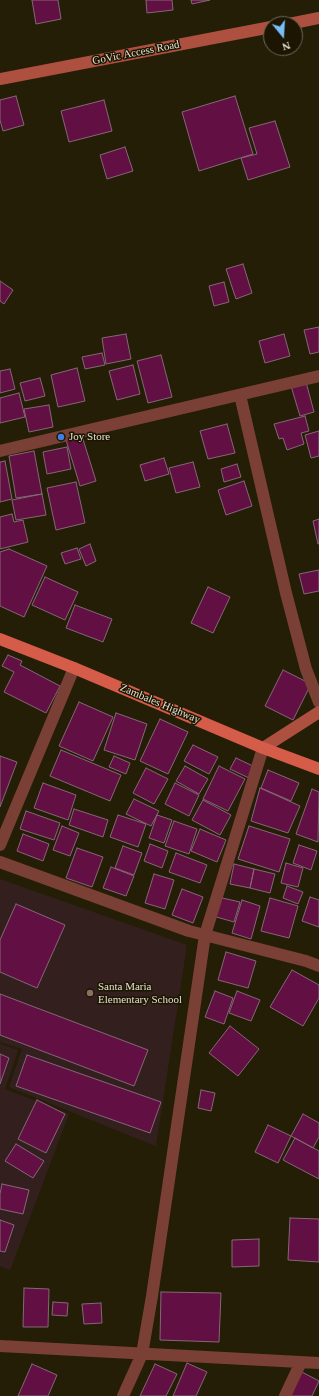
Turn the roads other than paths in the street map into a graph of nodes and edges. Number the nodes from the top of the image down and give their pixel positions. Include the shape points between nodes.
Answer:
1 (319, 18) edge
2 (303, 21) edge
3 (263, 29) edge
4 (0, 79) edge
5 (319, 376) edge
6 (240, 395) junction
7 (0, 451) edge
8 (0, 639) edge
9 (74, 668) junction
10 (319, 702) edge
11 (319, 712) edge
12 (263, 748) junction
13 (319, 769) edge
14 (0, 845) edge
15 (0, 862) edge
16 (205, 935) junction
17 (319, 966) edge
18 (0, 1347) edge
19 (142, 1354) junction
20 (301, 1362) junction
21 (319, 1363) edge
22 (123, 1396) edge
23 (285, 1396) edge

1 - 2 main road
3 - 4 main road, GoVic Access Road
5 - 6 street
6 - 7 street
6 - 10 street via 286,593 306,669
8 - 9 main road, Zambales Highway
9 - 12 main road, Zambales Highway
9 - 14 street
11 - 12 main road
12 - 13 main road, Zambales Highway
12 - 16 street
15 - 16 street
16 - 17 street
16 - 19 street
18 - 19 street
19 - 20 street
19 - 22 street
20 - 21 street
20 - 23 street

